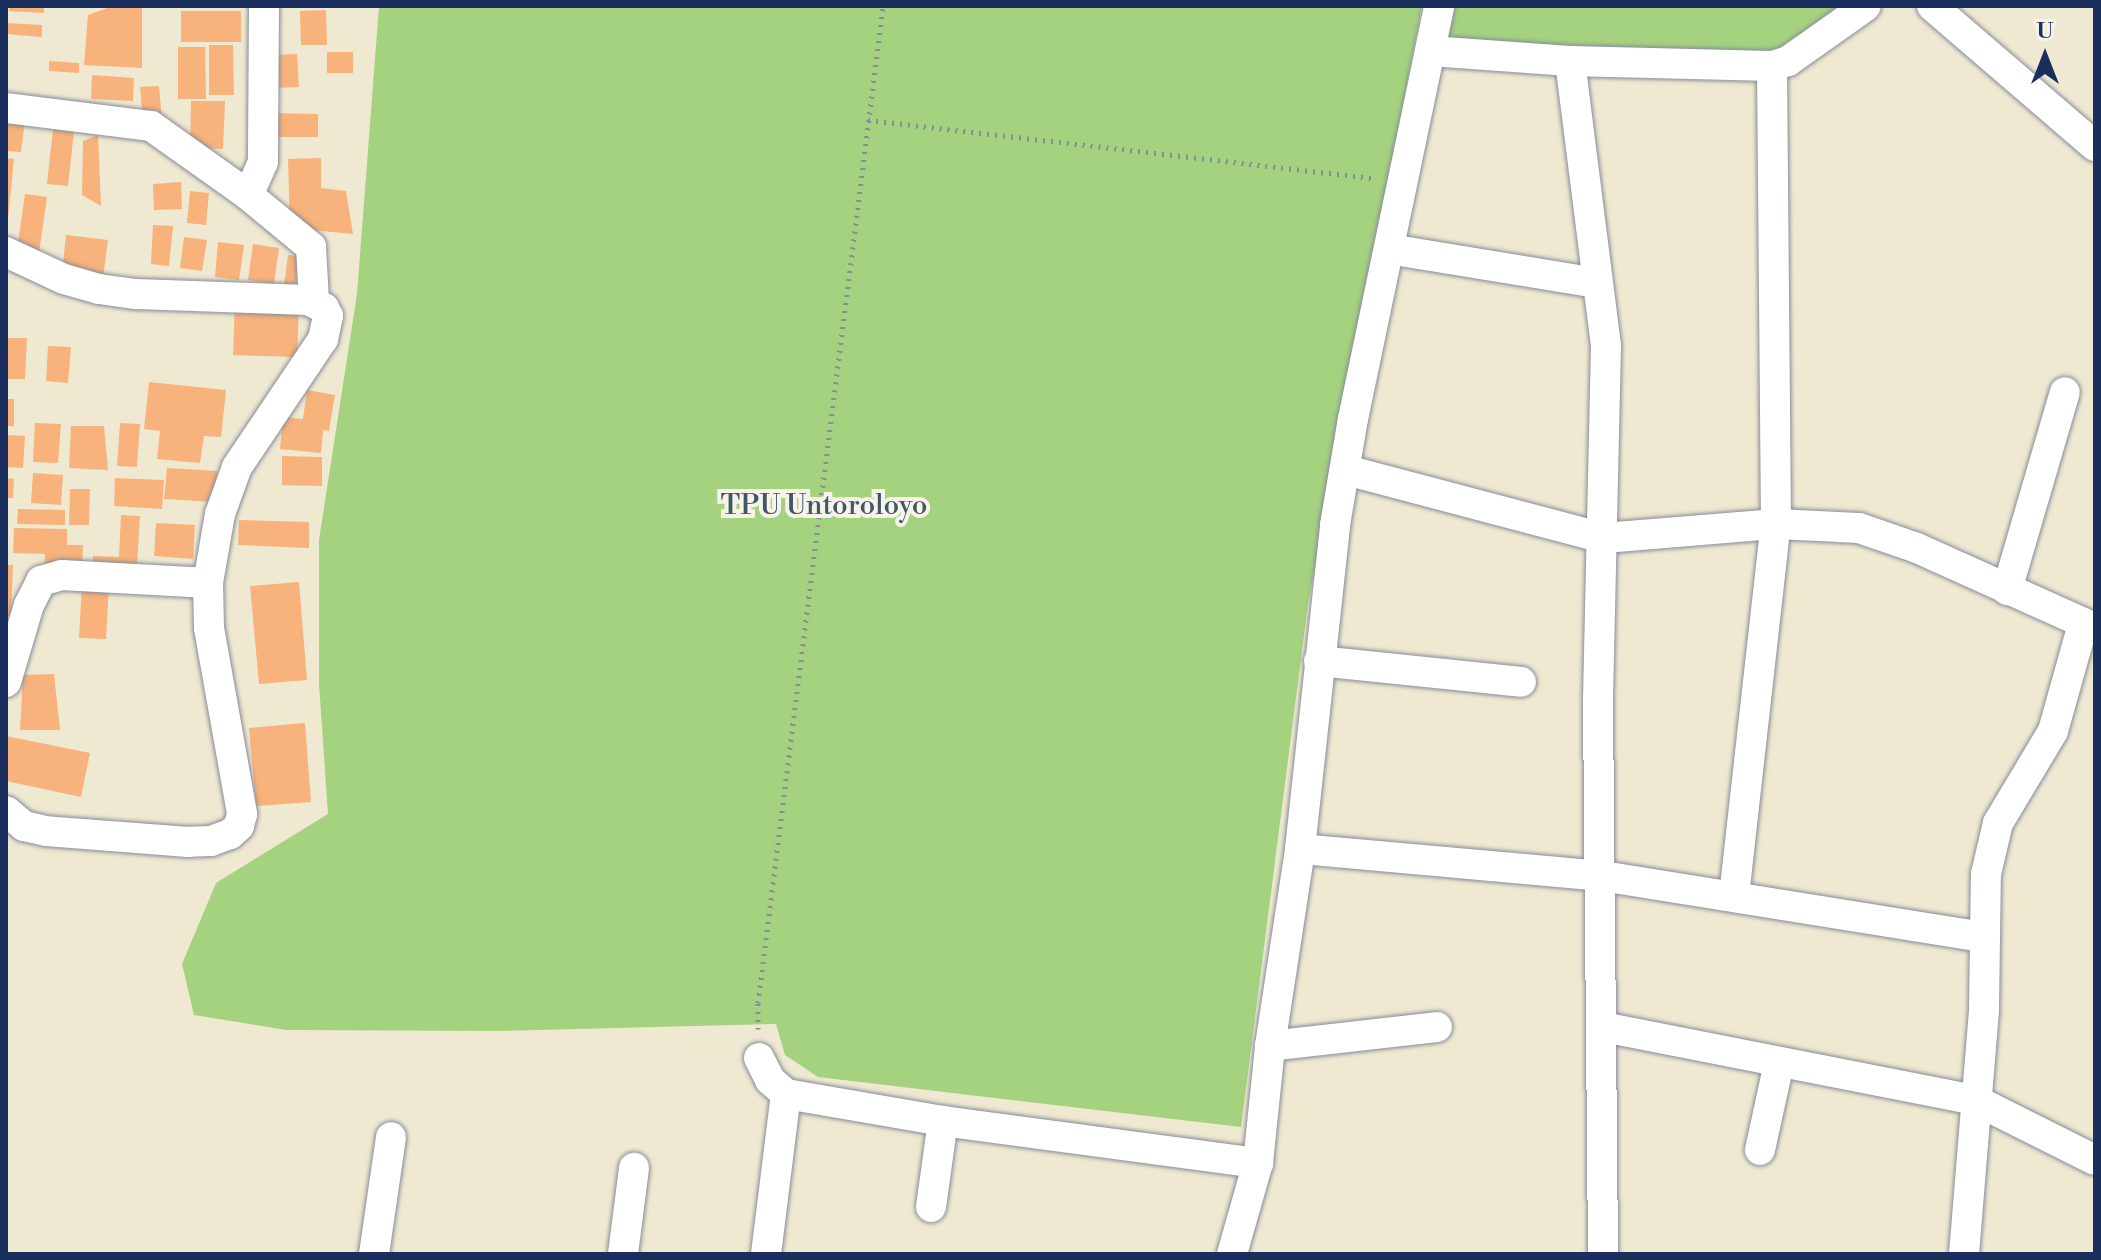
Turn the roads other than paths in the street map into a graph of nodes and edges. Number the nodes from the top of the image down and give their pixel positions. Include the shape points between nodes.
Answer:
1 (264, 6) edge
2 (1439, 6) edge
3 (1866, 6) edge
4 (1932, 6) edge
5 (1430, 51) junction
6 (1570, 61) junction
7 (1772, 66) junction
8 (6, 108) edge
9 (2095, 146) edge
10 (248, 195) junction
11 (1389, 249) junction
12 (6, 252) edge
13 (1597, 283) junction
14 (314, 301) junction
15 (2065, 392) dead end
16 (1346, 470) junction
17 (1776, 524) junction
18 (1604, 538) junction
19 (208, 583) junction
20 (2007, 590) junction
21 (2089, 626) edge
22 (1319, 661) junction
23 (6, 682) edge
24 (1521, 682) dead end
25 (6, 811) edge
26 (1300, 849) junction
27 (1602, 876) junction
28 (1734, 896) junction
29 (1984, 937) junction
30 (1437, 1027) dead end
31 (1603, 1027) junction
32 (1270, 1046) junction
33 (759, 1058) road end
34 (1779, 1063) junction
35 (786, 1094) junction
36 (1975, 1100) junction
37 (943, 1121) junction
38 (391, 1137) dead end
39 (1760, 1150) dead end
40 (2095, 1160) edge
41 (1258, 1163) junction
42 (634, 1168) dead end
43 (931, 1207) dead end
44 (1603, 1253) edge
45 (374, 1254) edge
46 (623, 1254) edge
47 (766, 1254) edge
48 (1232, 1254) edge
49 (1964, 1254) edge

1 - 10 street via 263,162
2 - 5 street
3 - 7 street via 1788,61
4 - 9 street
5 - 6 street
5 - 11 street
6 - 7 street
6 - 13 street
7 - 17 street
8 - 10 street via 151,126
10 - 14 street via 311,247
11 - 13 street
11 - 16 street
12 - 14 street via 99,289
13 - 18 street via 1606,346
14 - 19 street via 328,316 326,332 237,467 220,514
15 - 20 street
16 - 18 street
16 - 22 street
17 - 18 street
17 - 20 street via 1859,528 1887,536
17 - 28 street
18 - 27 street via 1598,704
19 - 23 street via 62,575 41,581
19 - 25 street via 209,628 242,814 239,826 211,841 188,842 46,831 24,826
20 - 21 street
21 - 29 street via 2053,731 1998,823 1986,874
22 - 24 street
22 - 26 street
26 - 27 street
26 - 32 street
27 - 28 street
27 - 31 street
28 - 29 street
29 - 36 street via 1984,1010
30 - 32 street
31 - 34 street
31 - 44 street
32 - 41 street
33 - 35 street via 770,1080
34 - 36 street
34 - 39 street
35 - 37 street
35 - 47 street
36 - 40 street
36 - 49 street
37 - 41 street
37 - 43 street
38 - 45 street
41 - 48 street
42 - 46 street

